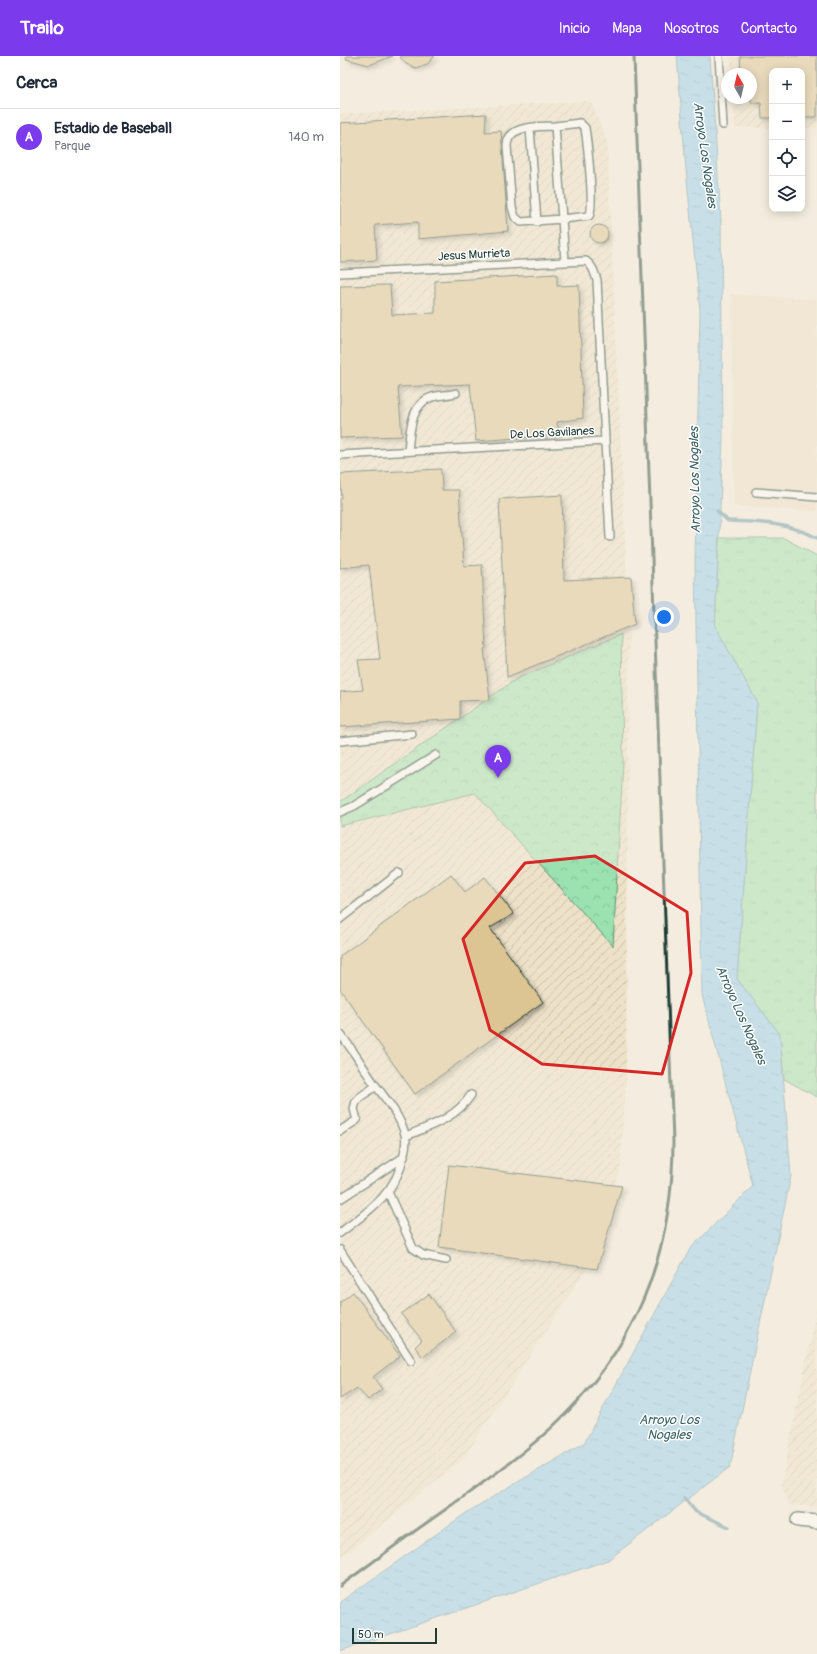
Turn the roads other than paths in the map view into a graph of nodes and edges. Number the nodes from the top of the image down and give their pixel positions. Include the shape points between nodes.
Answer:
1 (719, 56) edge
2 (723, 125) dead end
3 (555, 126) junction
4 (530, 128) junction
5 (562, 219) junction
6 (537, 222) junction
7 (565, 261) junction
8 (340, 273) edge
9 (596, 280) joint
10 (456, 393) dead end
11 (605, 441) junction
12 (408, 451) junction
13 (340, 455) edge
14 (756, 492) dead end
15 (817, 497) edge
16 (610, 536) dead end
17 (412, 734) dead end
18 (340, 741) edge
19 (436, 755) dead end
20 (340, 812) edge
21 (400, 873) dead end
22 (340, 919) edge
23 (340, 1034) edge
24 (376, 1086) junction
25 (471, 1095) dead end
26 (340, 1132) edge
27 (406, 1136) junction
28 (404, 1157) junction
29 (388, 1192) junction
30 (340, 1199) edge
31 (340, 1233) edge
32 (340, 1250) edge
33 (446, 1260) dead end
34 (411, 1361) dead end
35 (798, 1520) dead end
36 (817, 1522) edge

1 - 2 lane
3 - 4 lane
3 - 5 lane
3 - 5 lane via 580,123 585,128 591,198 589,216
4 - 6 lane
4 - 6 lane via 514,132 507,143 515,217 525,223
5 - 6 lane
5 - 7 lane
7 - 8 lane, Jesus Murrieta
7 - 9 lane, Jesus Murrieta via 586,261 591,264
9 - 11 lane, De Los Gavilanes
10 - 12 lane via 431,397 418,408 412,421
11 - 12 lane, De Los Gavilanes
11 - 16 lane
12 - 13 lane, De Los Gavilanes
14 - 15 lane
17 - 18 lane
19 - 20 lane
21 - 22 lane
23 - 24 lane
24 - 26 lane via 360,1097 354,1106 357,1120
24 - 27 lane via 388,1101
25 - 27 lane via 454,1114
27 - 28 lane
28 - 29 lane via 401,1169
28 - 30 lane
29 - 31 lane
29 - 33 lane via 413,1248 422,1255
32 - 34 lane
35 - 36 street

